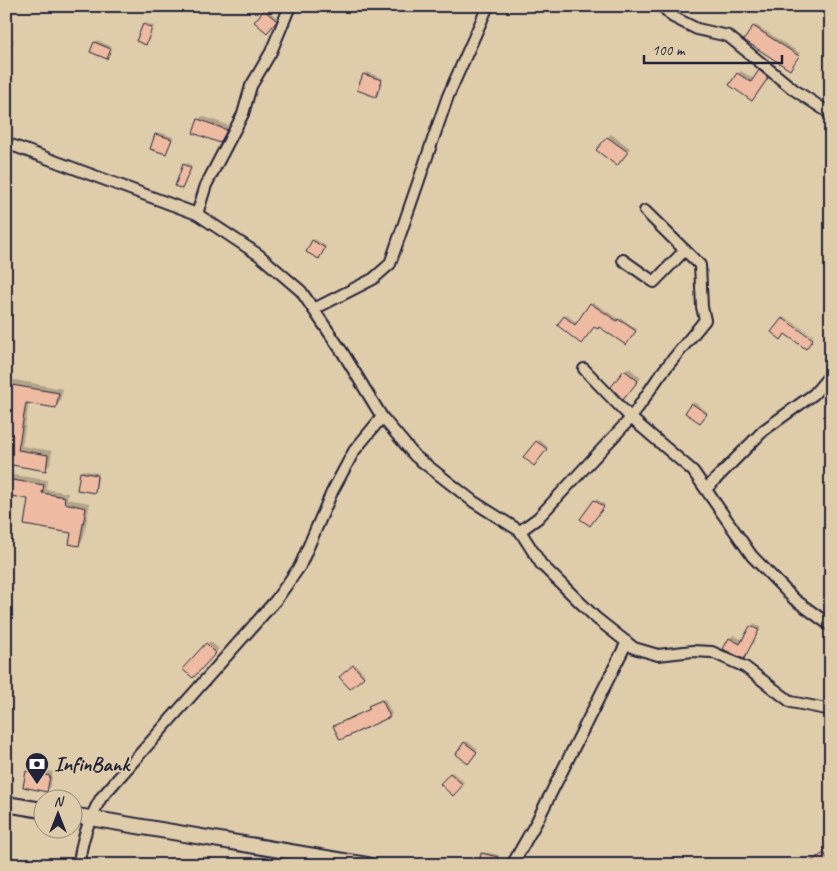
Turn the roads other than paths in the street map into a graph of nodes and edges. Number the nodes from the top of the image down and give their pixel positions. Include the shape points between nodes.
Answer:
1 (290, 6) edge
2 (488, 6) edge
3 (662, 6) edge
4 (831, 114) edge
5 (6, 143) edge
6 (645, 212) dead end
7 (197, 214) junction
8 (685, 250) junction
9 (623, 260) dead end
10 (314, 309) junction
11 (584, 369) dead end
12 (831, 374) edge
13 (382, 417) junction
14 (631, 418) junction
15 (706, 489) junction
16 (520, 531) junction
17 (831, 626) edge
18 (627, 642) junction
19 (831, 710) edge
20 (6, 804) edge
21 (32, 808) edge
22 (82, 817) edge
23 (90, 818) junction
24 (79, 865) edge
25 (366, 865) edge
26 (512, 865) edge

1 - 7 street via 271,52 250,86 242,114 206,186
2 - 10 street via 448,96 390,264 373,279
3 - 4 street via 698,29 728,36 793,89
5 - 7 street
6 - 8 street
7 - 10 street via 259,255 301,291
8 - 9 street via 654,282
8 - 14 street via 700,265 705,320 660,375
10 - 13 street
11 - 14 street
12 - 15 street via 814,394 764,430
13 - 16 street via 416,456 474,502
13 - 23 street via 354,452 332,492 300,566 276,600 101,798
14 - 15 street via 693,471
14 - 16 street via 538,518
15 - 17 street via 752,556 794,599
16 - 18 street via 541,564 596,618
18 - 19 street via 658,655 712,652 745,667 791,702
18 - 26 street via 537,822
20 - 21 main road
22 - 23 main road
23 - 24 street via 80,849
23 - 25 main road

